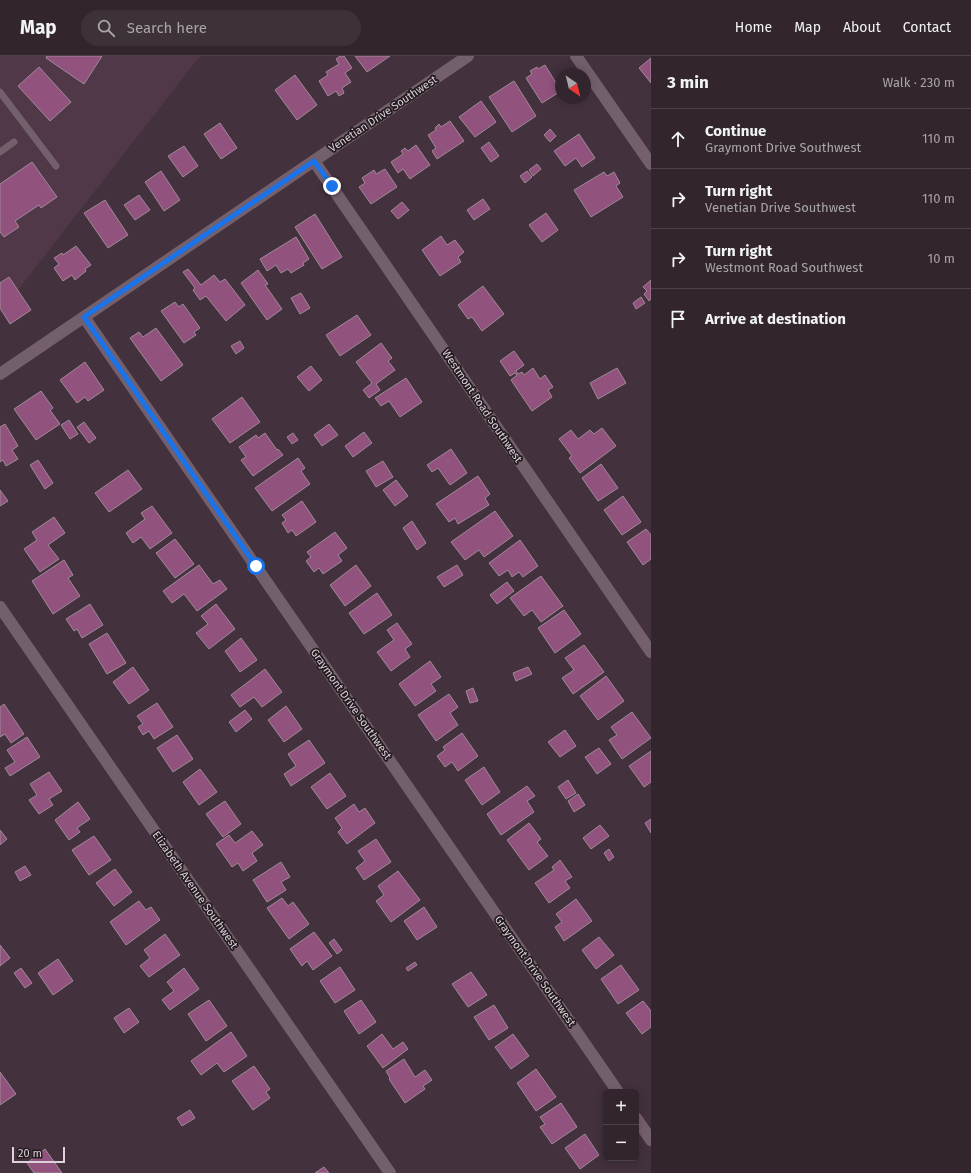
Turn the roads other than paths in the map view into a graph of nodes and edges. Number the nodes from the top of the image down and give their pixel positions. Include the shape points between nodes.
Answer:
1 (468, 56) edge
2 (576, 56) edge
3 (0, 92) edge
4 (14, 142) dead end
5 (0, 152) edge
6 (314, 161) junction
7 (651, 164) edge
8 (56, 166) dead end
9 (84, 317) junction
10 (0, 374) edge
11 (0, 607) edge
12 (651, 652) edge
13 (616, 1089) edge
14 (639, 1122) edge
15 (651, 1140) edge
16 (390, 1173) edge

1 - 6 street, Venetian Drive Southwest
2 - 7 street
3 - 8 lane
4 - 5 lane
6 - 9 street, Venetian Drive Southwest
6 - 12 street, Westmont Road Southwest
9 - 10 street, Venetian Drive Southwest
9 - 13 street, Graymont Drive Southwest
11 - 16 street, Elizabeth Avenue Southwest
14 - 15 street

